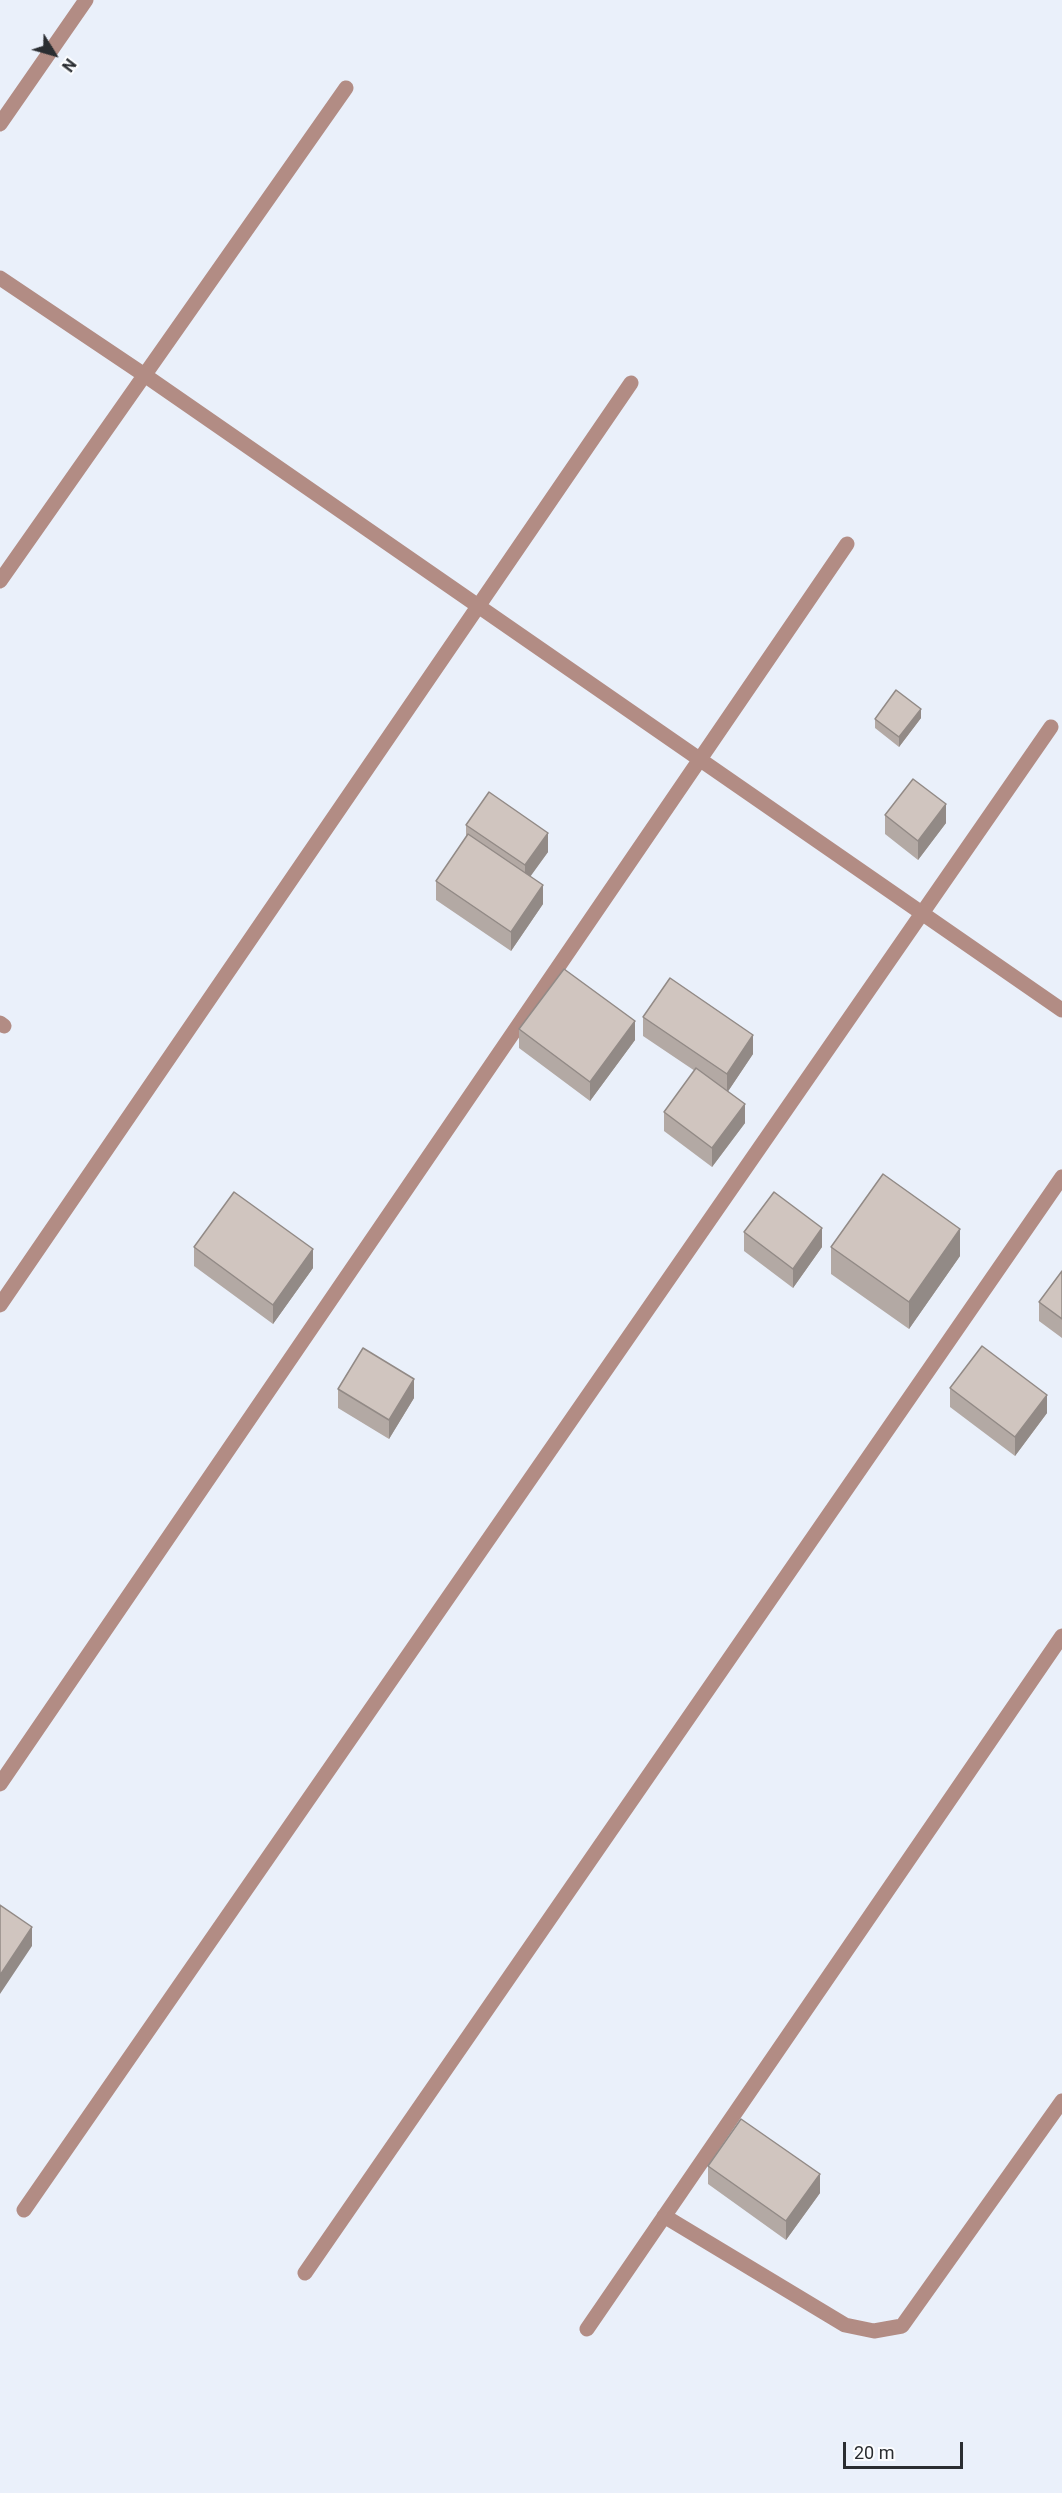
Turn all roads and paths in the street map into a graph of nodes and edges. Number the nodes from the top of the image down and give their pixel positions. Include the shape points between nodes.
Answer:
1 (87, 0) edge
2 (346, 88) dead end
3 (0, 124) edge
4 (0, 278) edge
5 (143, 374) junction
6 (631, 383) dead end
7 (847, 544) dead end
8 (0, 581) edge
9 (479, 606) junction
10 (1051, 727) dead end
11 (700, 760) junction
12 (922, 913) junction
13 (1062, 1010) edge
14 (1062, 1177) edge
15 (0, 1305) edge
16 (1062, 1636) edge
17 (0, 1784) edge
18 (1062, 2101) edge
19 (24, 2211) dead end
20 (664, 2216) junction
21 (305, 2273) dead end
22 (587, 2329) dead end

1 - 3 street
2 - 5 street
4 - 5 street
5 - 8 street
5 - 9 street
6 - 9 street
7 - 11 street
9 - 11 street
9 - 15 street
10 - 12 street
11 - 12 street
11 - 17 street
12 - 13 street
12 - 19 street
14 - 21 street
16 - 20 street
18 - 20 street via 902,2325 874,2331 845,2325
20 - 22 street

